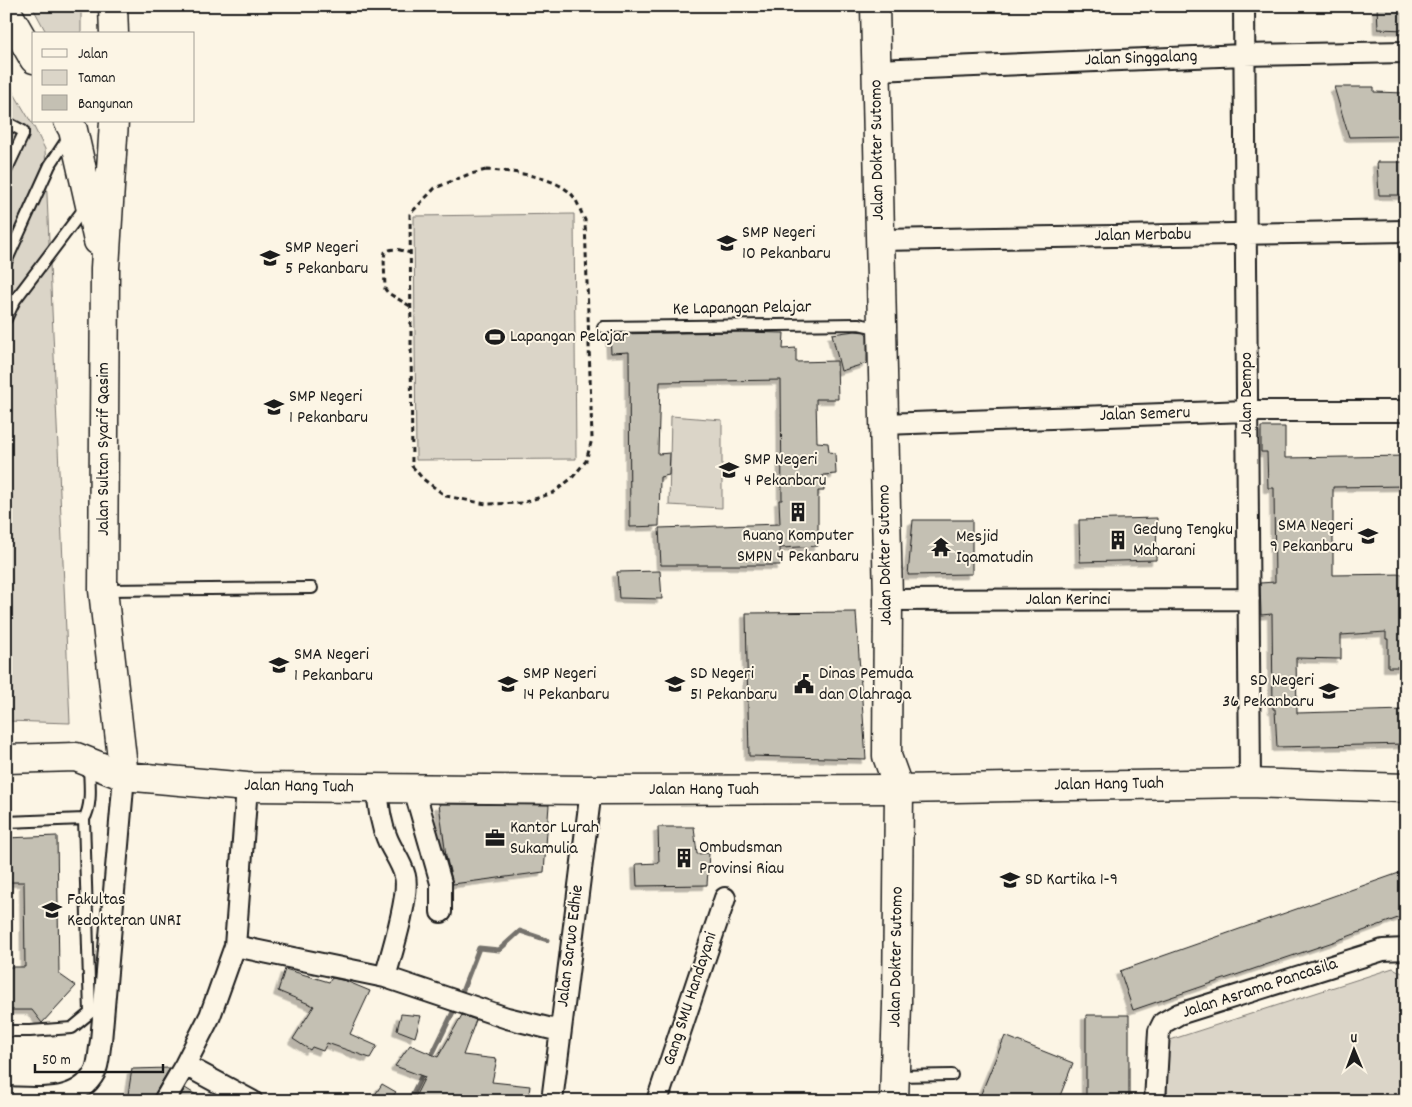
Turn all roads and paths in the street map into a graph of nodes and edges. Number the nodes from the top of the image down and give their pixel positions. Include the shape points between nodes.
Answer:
1 (113, 6) edge
2 (875, 6) edge
3 (1244, 6) edge
4 (6, 10) edge
5 (114, 32) edge
6 (1406, 52) edge
7 (1244, 55) junction
8 (32, 56) edge
9 (876, 70) junction
10 (6, 122) edge
11 (114, 122) edge
12 (70, 126) edge
13 (6, 171) edge
14 (89, 203) junction
15 (1406, 231) edge
16 (1246, 234) junction
17 (880, 240) junction
18 (410, 254) junction
19 (6, 262) edge
20 (105, 268) junction
21 (410, 307) junction
22 (6, 319) edge
23 (603, 327) dead end
24 (882, 329) junction
25 (1247, 411) junction
26 (1406, 411) edge
27 (884, 424) junction
28 (312, 588) dead end
29 (103, 590) junction
30 (888, 600) junction
31 (1249, 600) junction
32 (6, 759) edge
33 (89, 763) junction
34 (124, 776) junction
35 (1250, 783) junction
36 (248, 787) junction
37 (1406, 788) edge
38 (377, 789) junction
39 (414, 789) junction
40 (899, 789) junction
41 (591, 790) junction
42 (84, 819) junction
43 (6, 822) edge
44 (725, 898) dead end
45 (441, 912) dead end
46 (235, 946) junction
47 (1406, 949) edge
48 (385, 977) junction
49 (6, 1031) edge
50 (560, 1032) junction
51 (185, 1065) junction
52 (952, 1074) dead end
53 (895, 1088) edge
54 (6, 1098) edge
55 (164, 1101) edge
56 (252, 1101) edge
57 (552, 1101) edge
58 (657, 1101) edge
59 (1155, 1101) edge

1 - 5 main road
2 - 9 main road, Jalan Dokter Sutomo
3 - 7 street, Jalan Dempo
4 - 8 main road
6 - 7 street, Jalan Singgalang
7 - 9 street, Jalan Singgalang
7 - 16 street, Jalan Dempo
9 - 17 main road, Jalan Dokter Sutomo
10 - 13 lane via 23,131
11 - 20 main road, Jalan Sultan Syarif Qasim
12 - 14 main road
12 - 19 lane
14 - 20 main road
14 - 22 lane via 15,300
15 - 16 street, Jalan Merbabu
16 - 17 street, Jalan Merbabu
16 - 25 street, Jalan Dempo
17 - 24 main road, Jalan Dokter Sutomo
18 - 21 path
18 - 21 path via 390,249 384,258 385,289
18 - 21 path via 410,214 435,188 467,175 486,170 508,171 554,183 572,195 585,220 592,439 586,462 572,478 553,492 522,503 486,504 446,496 423,479 412,466
20 - 29 main road, Jalan Sultan Syarif Qasim
23 - 24 lane, Ke Lapangan Pelajar via 859,324
24 - 27 main road, Jalan Dokter Sutomo
25 - 26 street, Jalan Semeru
25 - 27 street, Jalan Semeru
25 - 31 street, Jalan Dempo
27 - 30 main road, Jalan Dokter Sutomo
28 - 29 lane
29 - 34 main road, Jalan Sultan Syarif Qasim
30 - 31 street, Jalan Kerinci
30 - 40 main road, Jalan Dokter Sutomo via 887,756
31 - 35 street, Jalan Dempo
32 - 33 main road, Jalan Hang Tuah via 76,757
33 - 34 main road, Jalan Hang Tuah
33 - 42 lane via 89,806
34 - 36 main road, Jalan Hang Tuah
34 - 54 street via 96,1071 82,1089 65,1096
35 - 37 main road, Jalan Hang Tuah
35 - 40 main road, Jalan Hang Tuah
36 - 38 main road, Jalan Hang Tuah
36 - 46 street
38 - 39 main road, Jalan Hang Tuah
38 - 48 street via 380,820 406,878
39 - 41 main road, Jalan Hang Tuah
39 - 45 street via 441,883
40 - 41 main road, Jalan Hang Tuah
40 - 53 main road, Jalan Dokter Sutomo
41 - 50 street, Jalan Sarwo Edhie
42 - 43 lane
42 - 49 lane via 90,1013 72,1028
44 - 58 street, Gang SMU Handayani
46 - 48 street
46 - 51 street via 210,1016
47 - 59 street, Jalan Asrama Pancasila via 1383,950 1179,1014 1163,1023 1158,1031
48 - 50 street via 507,1018
50 - 57 street, Jalan Sarwo Edhie
51 - 55 street
51 - 56 street
52 - 53 lane

